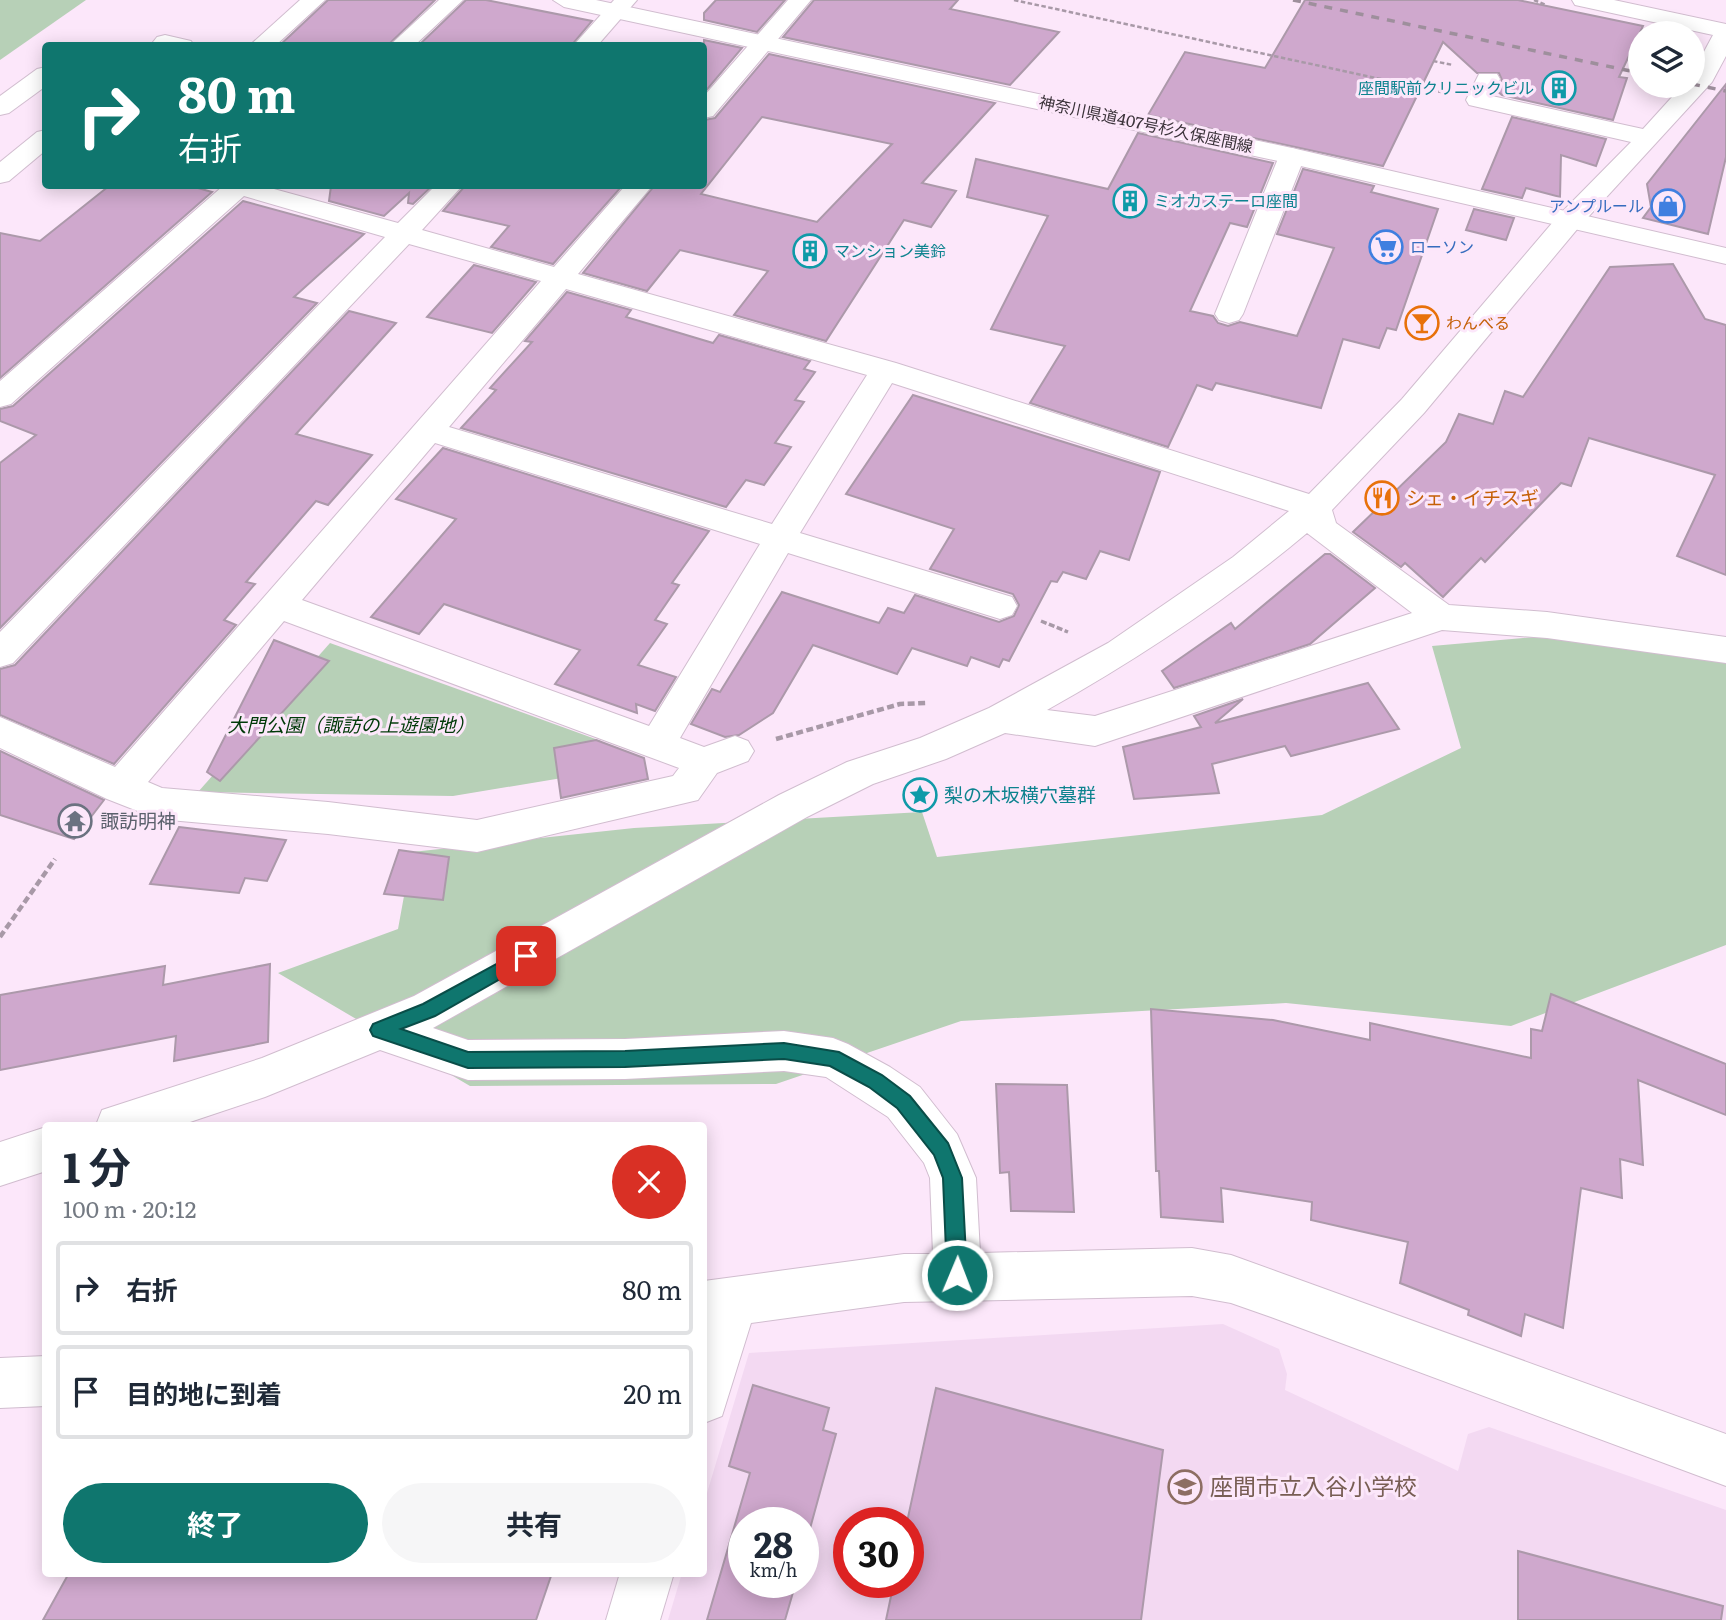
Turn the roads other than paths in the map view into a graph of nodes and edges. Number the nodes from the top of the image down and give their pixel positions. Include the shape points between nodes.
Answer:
1 (314, 0) edge
2 (452, 0) edge
3 (564, 0) edge
4 (800, 0) edge
5 (1583, 0) edge
6 (622, 5) edge
7 (1726, 32) edge
8 (764, 41) junction
9 (265, 42) edge
10 (405, 42) edge
11 (588, 42) edge
12 (42, 78) edge
13 (1483, 89) road end
14 (0, 108) edge
15 (707, 108) edge
16 (0, 128) edge
17 (42, 134) edge
18 (42, 138) edge
19 (1649, 138) junction
20 (1292, 156) junction
21 (0, 175) edge
22 (236, 189) edge
23 (250, 189) edge
24 (446, 189) edge
25 (636, 189) edge
26 (1569, 221) junction
27 (405, 232) junction
28 (1726, 256) edge
29 (559, 278) junction
30 (1229, 314) dead end
31 (886, 370) junction
32 (0, 397) edge
33 (429, 430) junction
34 (1315, 508) junction
35 (779, 540) junction
36 (278, 606) junction
37 (1000, 606) road end
38 (1441, 617) junction
39 (1726, 650) edge
40 (0, 654) edge
41 (1002, 718) junction
42 (0, 732) edge
43 (657, 745) junction
44 (120, 788) junction
45 (379, 1030) junction
46 (127, 1122) edge
47 (42, 1150) edge
48 (0, 1164) edge
49 (957, 1275) junction
50 (719, 1303) edge
51 (707, 1379) edge
52 (42, 1381) edge
53 (0, 1383) edge
54 (1726, 1460) edge
55 (647, 1577) edge
56 (633, 1620) edge

1 - 9 street
2 - 10 street
3 - 6 street, 神奈川県道407号杉久保座間線
4 - 8 street
5 - 7 street
6 - 8 street, 神奈川県道407号杉久保座間線
6 - 11 street
7 - 19 street via 1703,77
8 - 15 street
8 - 20 street, 神奈川県道407号杉久保座間線
12 - 14 street
13 - 19 street
16 - 17 street
18 - 21 street
19 - 26 street
20 - 26 street, 神奈川県道407号杉久保座間線
20 - 30 street
22 - 32 street
23 - 27 street
24 - 27 street
25 - 29 street
26 - 28 street, 神奈川県道407号杉久保座間線
26 - 34 street via 1413,406
27 - 29 street
27 - 40 street
29 - 31 street
29 - 33 street
31 - 34 street
31 - 35 street
33 - 35 street
33 - 36 street
34 - 38 street via 1321,529
34 - 41 street via 1245,566 1121,652
35 - 37 street
35 - 43 street
36 - 43 street
36 - 44 street
38 - 39 street via 1546,625
38 - 41 street via 1095,731
41 - 45 street via 933,749 860,773 793,806 429,1010
42 - 44 street
43 - 44 street via 720,757 685,789 477,836 158,803
45 - 46 street via 265,1077
45 - 49 street via 468,1060 784,1051 833,1058 904,1102 941,1149 953,1178
47 - 48 street
49 - 50 street
49 - 54 street via 1192,1272 1231,1279
50 - 51 street
52 - 53 street
55 - 56 street

